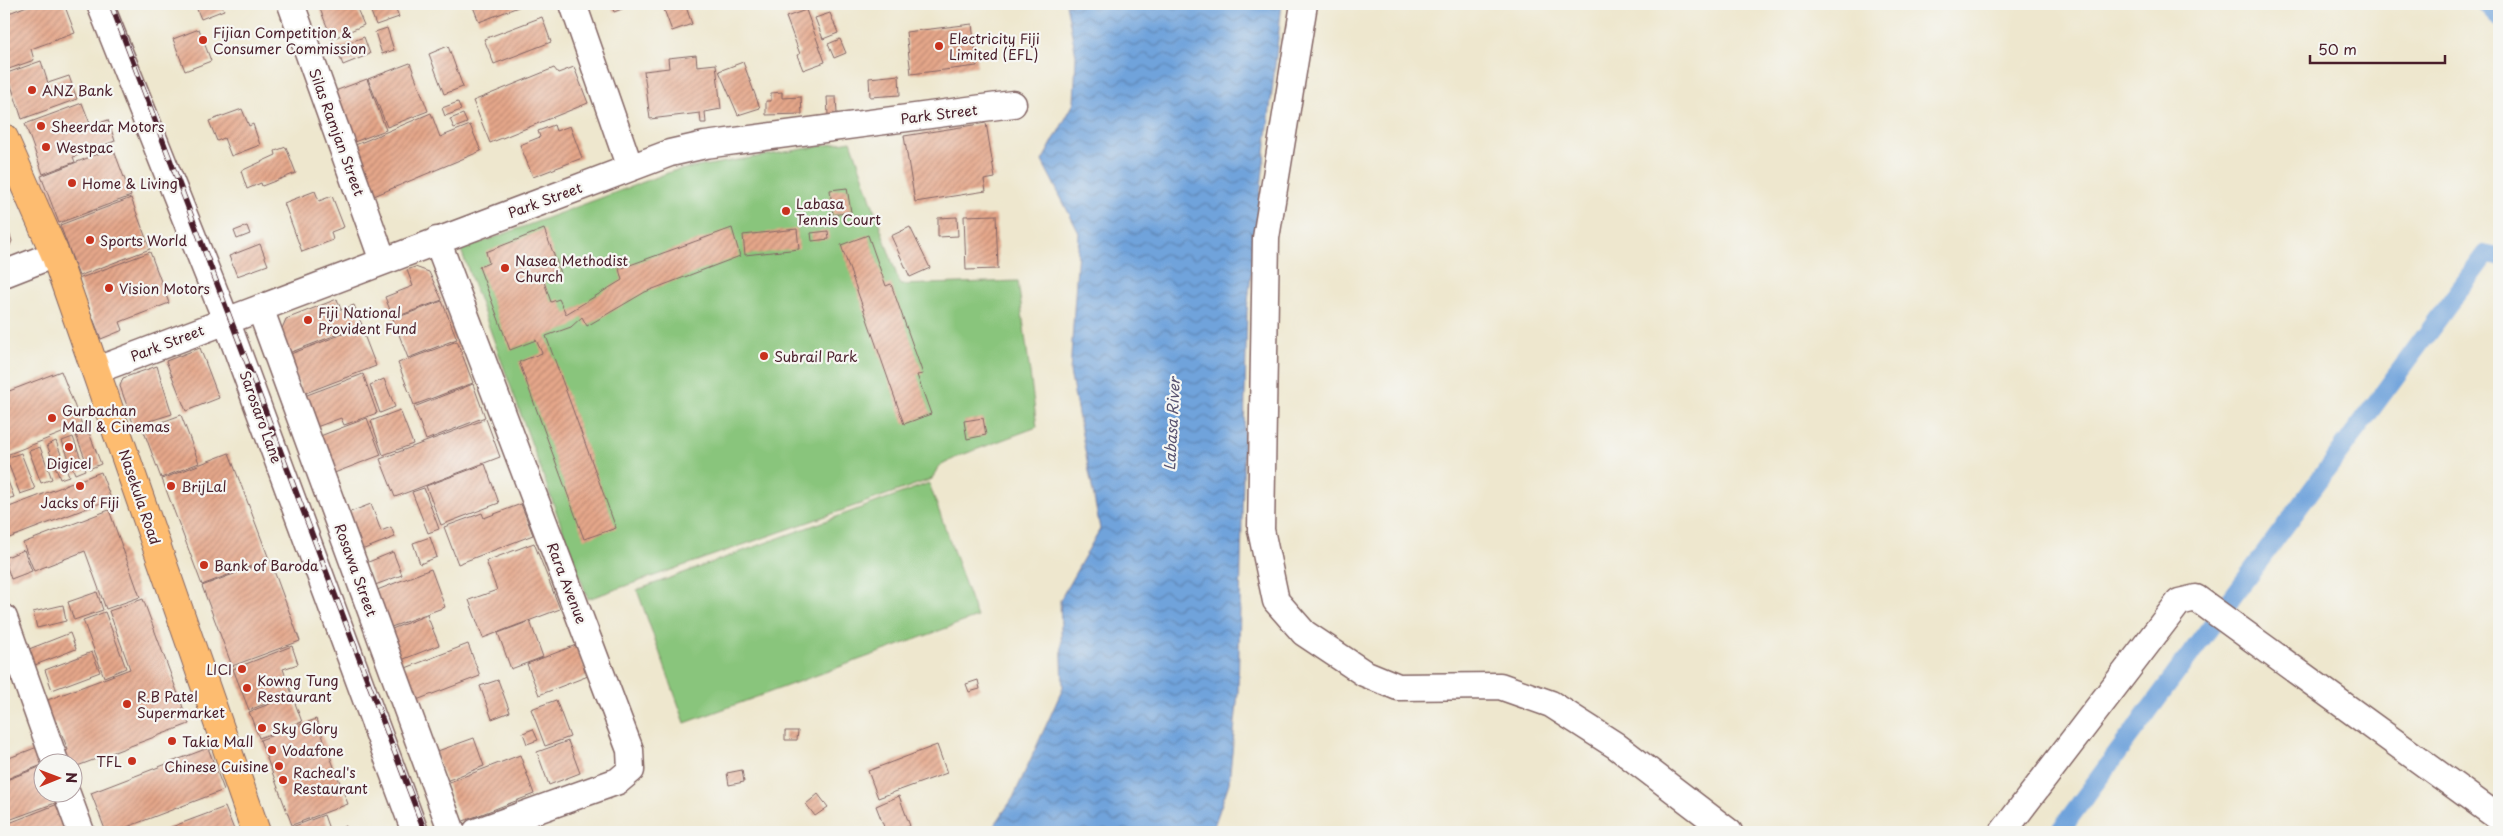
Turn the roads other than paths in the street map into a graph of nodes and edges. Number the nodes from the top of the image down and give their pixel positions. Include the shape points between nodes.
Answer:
1 (100, 4) edge
2 (291, 4) edge
3 (573, 4) edge
4 (1304, 4) edge
5 (1013, 104) dead end
6 (4, 138) edge
7 (630, 168) junction
8 (437, 240) junction
9 (55, 254) junction
10 (383, 261) junction
11 (4, 274) edge
12 (260, 308) junction
13 (226, 320) junction
14 (97, 370) junction
15 (4, 618) edge
16 (52, 754) edge
17 (71, 804) edge
18 (2499, 818) edge
19 (81, 832) edge
20 (256, 832) edge
21 (415, 832) edge
22 (452, 832) edge
23 (476, 832) edge
24 (1729, 832) edge
25 (2003, 832) edge

1 - 13 street, Sarosaro Lane
2 - 10 street, Silas Ramjan Street
3 - 7 street
4 - 24 street via 1266,238 1261,530 1276,601 1304,633 1364,673 1398,687 1500,686 1551,704 1614,746
5 - 7 street, Park Street via 705,145 670,153
6 - 9 main road, Nasekula Road
7 - 8 street, Park Street
8 - 10 street, Park Street
8 - 23 street, Rara Avenue via 630,750 630,770 618,781
9 - 11 street
9 - 14 main road, Nasekula Road
10 - 12 street, Park Street
12 - 13 street, Park Street
12 - 22 street, Rosawa Street
13 - 14 street, Park Street
13 - 21 street, Sarosaro Lane
14 - 20 main road, Nasekula Road
15 - 16 street
17 - 19 street
18 - 25 street via 2196,598 2179,602

